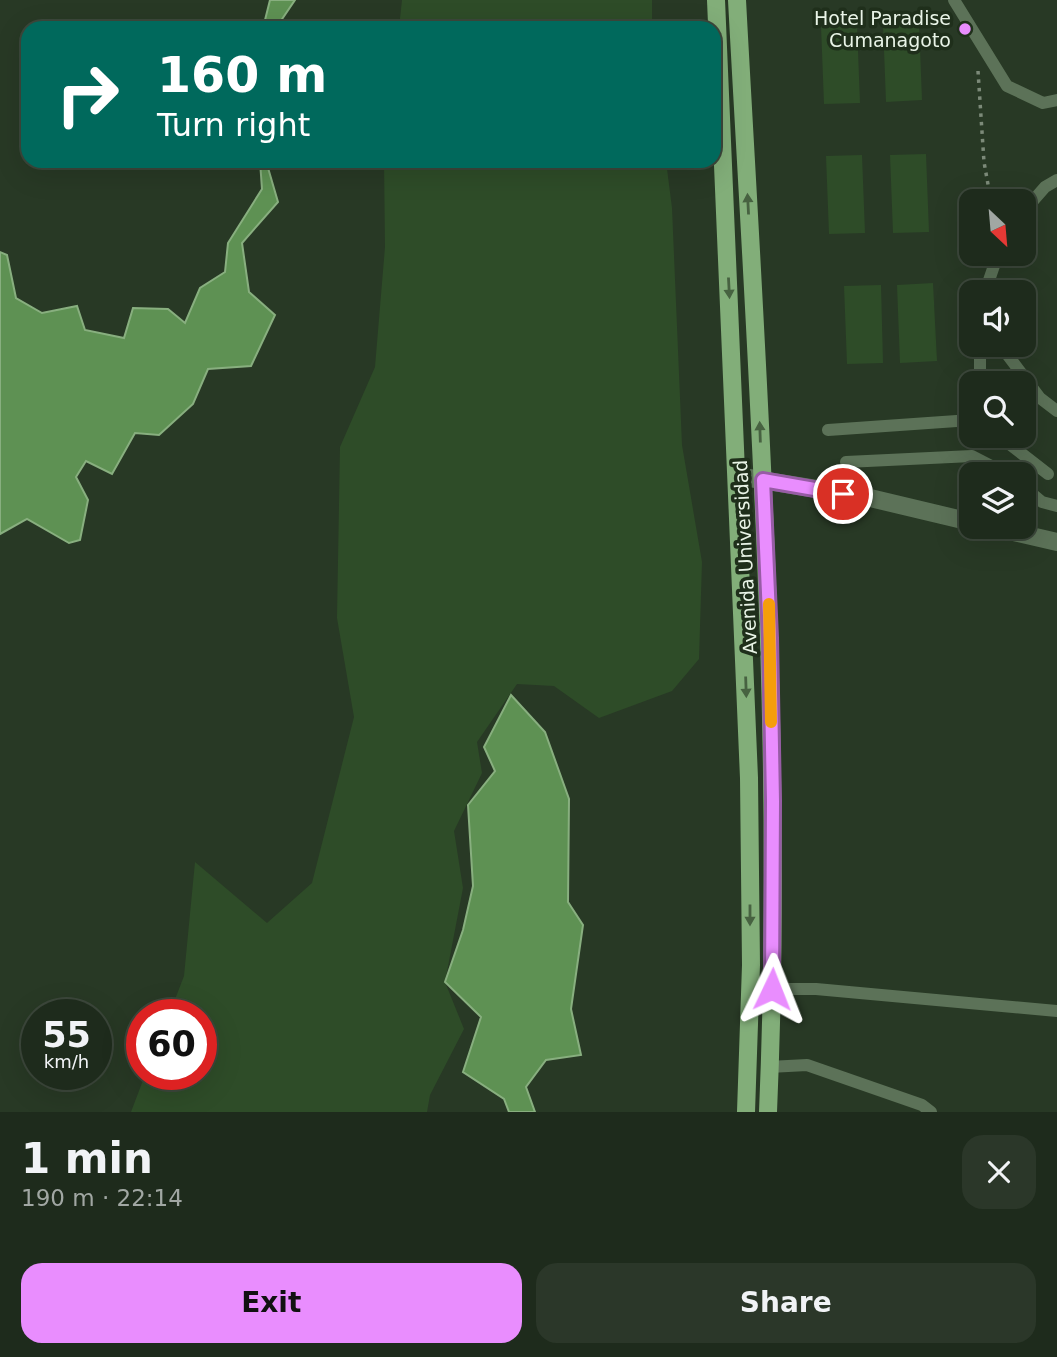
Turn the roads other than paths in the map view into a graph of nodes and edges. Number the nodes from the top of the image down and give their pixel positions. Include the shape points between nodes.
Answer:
1 (716, 0) edge
2 (737, 0) edge
3 (954, 0) edge
4 (717, 21) edge
5 (1057, 100) edge
6 (721, 113) edge
7 (1057, 180) edge
8 (1036, 197) edge
9 (1009, 357) edge
10 (1057, 411) edge
11 (959, 421) edge
12 (828, 430) dead end
13 (1014, 448) edge
14 (846, 462) dead end
15 (978, 462) edge
16 (1048, 474) dead end
17 (737, 476) junction
18 (763, 480) junction
19 (1036, 497) edge
20 (1057, 506) edge
21 (959, 519) edge
22 (1036, 536) edge
23 (1057, 542) edge
24 (772, 989) junction
25 (1057, 1011) edge
26 (769, 1067) junction
27 (746, 1112) edge
28 (768, 1112) edge
29 (931, 1112) edge

1 -> 4 main road, Avenida Universidad
18 -> 2 main road, Avenida Universidad
3 - 5 lane via 1007,86 1043,103
6 -> 17 main road, Avenida Universidad
7 - 8 lane
9 - 10 lane via 1040,398
11 - 12 lane
13 - 16 lane
14 - 15 lane via 972,456
17 - 18 street
17 -> 27 main road, Avenida Universidad via 749,778 751,965
18 - 21 street via 866,497
18 - 24 main road, Avenida Universidad via 772,760
19 - 20 lane
22 - 23 street
24 - 25 lane
24 - 26 main road, Avenida Universidad
26 - 28 main road, Avenida Universidad
26 - 29 lane via 807,1065

